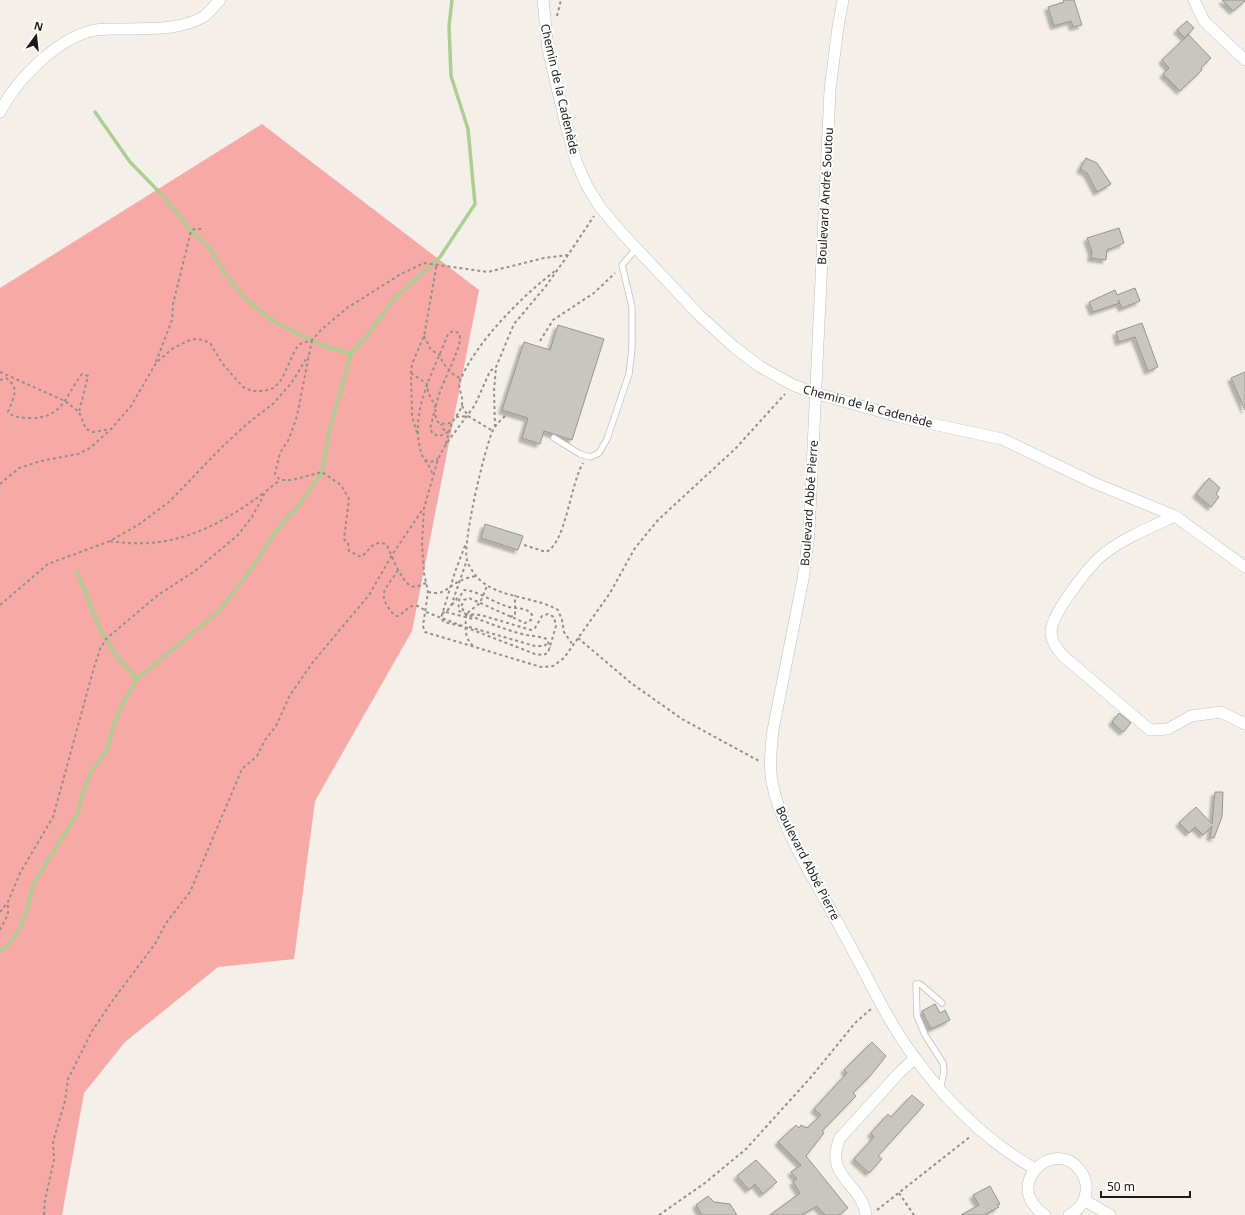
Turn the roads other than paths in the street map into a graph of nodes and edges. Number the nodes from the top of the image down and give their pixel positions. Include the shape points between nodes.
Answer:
1 (220, 0) edge
2 (543, 0) edge
3 (843, 0) edge
4 (1194, 0) edge
5 (1245, 60) edge
6 (0, 112) edge
7 (637, 248) junction
8 (815, 393) junction
9 (554, 438) dead end
10 (1175, 516) junction
11 (1245, 567) edge
12 (1245, 724) edge
13 (942, 1003) dead end
14 (915, 1058) junction
15 (940, 1089) junction
16 (1035, 1169) junction
17 (1084, 1200) junction
18 (1038, 1213) edge
19 (866, 1215) edge
20 (1069, 1215) edge
21 (1110, 1215) edge

1 - 6 street via 203,16 182,25 92,30 73,37 48,54 27,74
2 - 7 street, Chemin de la Cadenède via 548,49 576,161 600,207
3 - 8 street, Boulevard André Soutou via 830,90
4 - 5 street via 1204,21
7 - 8 street, Chemin de la Cadenède via 699,316 734,347 759,366 793,385
7 - 9 lane via 622,265 632,306 632,348 629,374 607,439 599,453 590,457 580,454
8 - 10 street, Chemin de la Cadenède via 900,418 1002,438 1092,482
8 - 14 street, Boulevard Abbé Pierre via 807,556 772,730 771,767 774,792 786,824
10 - 11 street, Chemin de la Cadenède
10 - 12 street via 1132,536 1104,554 1083,576 1062,606 1051,629 1052,642 1062,655 1150,730 1168,729 1191,716 1221,712
13 - 15 lane via 920,984 916,984 917,1016 925,1035 943,1064
14 - 15 street, Boulevard Abbé Pierre
14 - 19 street via 840,1138 835,1149 838,1170 864,1204
15 - 16 street, Boulevard Abbé Pierre via 980,1130 1016,1158
16 - 17 street via 1050,1160 1069,1161 1077,1166 1086,1182
16 - 18 street via 1030,1177 1028,1195
17 - 20 street via 1079,1208
17 - 21 street

